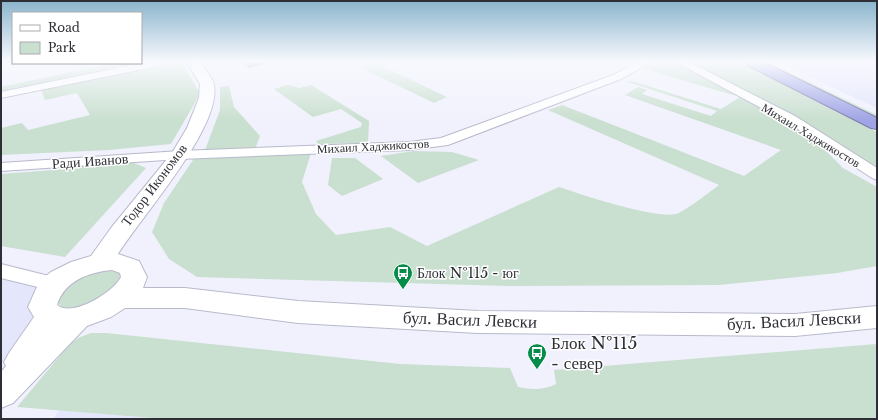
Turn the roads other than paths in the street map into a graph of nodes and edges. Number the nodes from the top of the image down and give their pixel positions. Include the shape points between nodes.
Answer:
1 (67, 82) edge
2 (205, 82) edge
3 (604, 82) edge
4 (719, 82) edge
5 (792, 82) edge
6 (819, 82) edge
7 (1, 95) edge
8 (848, 95) dead end
9 (877, 124) edge
10 (180, 155) junction
11 (1, 167) edge
12 (877, 175) edge
13 (100, 262) junction
14 (1, 271) edge
15 (54, 284) junction
16 (128, 289) junction
17 (64, 317) junction
18 (877, 317) edge
19 (1, 393) edge

1 - 7 street
2 - 10 main road, Тодор Икономов via 206,98 195,128
3 - 10 street, Михаил Хаджикостов via 443,142 376,148
4 - 12 street, Михаил Хаджикостов via 791,119
5 - 9 highway
6 - 8 highway
10 - 11 street, Ради Иванов
10 - 13 main road, Тодор Икономов via 119,233
13 - 15 main road via 77,269
13 - 16 main road via 114,261 130,265 134,272
14 - 15 street
15 - 17 main road via 44,297 42,307
16 - 17 main road via 97,312
16 - 18 main road, бул. Васил Левски via 298,312 478,322 795,325
17 - 19 main road

